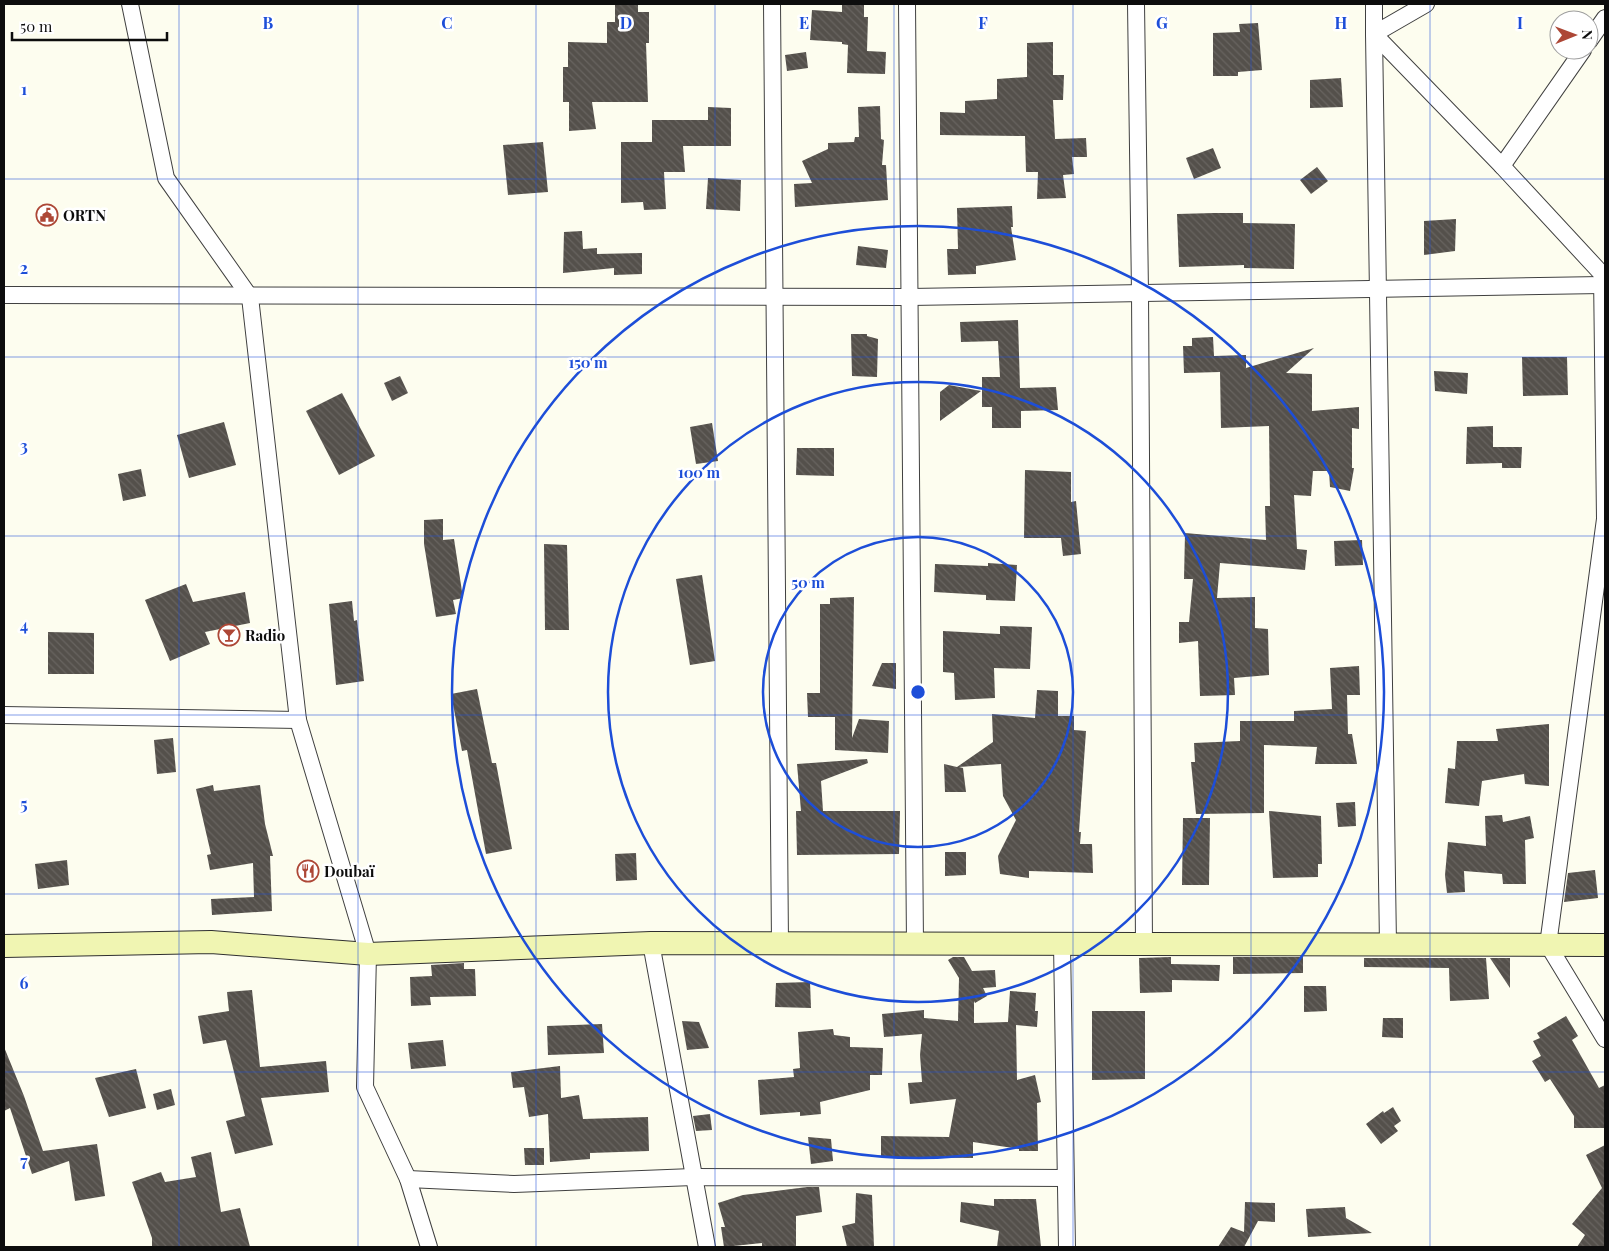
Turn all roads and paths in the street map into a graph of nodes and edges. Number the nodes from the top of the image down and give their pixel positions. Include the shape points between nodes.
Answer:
1 (772, 4) edge
2 (908, 4) edge
3 (1136, 4) edge
4 (1374, 4) edge
5 (1426, 4) edge
6 (136, 8) edge
7 (1374, 34) junction
8 (1576, 60) edge
9 (1502, 166) junction
10 (1603, 277) edge
11 (1376, 288) junction
12 (1140, 293) junction
13 (4, 295) edge
14 (250, 297) junction
15 (775, 297) junction
16 (910, 297) junction
17 (1604, 363) edge
18 (4, 715) edge
19 (298, 720) junction
20 (651, 943) junction
21 (780, 944) junction
22 (915, 944) junction
23 (1062, 944) junction
24 (1144, 944) junction
25 (1388, 944) junction
26 (1548, 945) junction
27 (1605, 945) edge
28 (4, 946) edge
29 (368, 954) junction
30 (1605, 1039) edge
31 (693, 1177) junction
32 (1065, 1178) junction
33 (408, 1179) junction
34 (429, 1247) edge
35 (707, 1247) edge
36 (1067, 1247) edge

1 - 15 street
2 - 16 street
3 - 12 street
4 - 7 street
5 - 7 street
6 - 14 street via 166,178
7 - 9 street
7 - 11 street
8 - 9 street
9 - 10 street
10 - 11 street
10 - 17 street
11 - 12 street
11 - 25 street
12 - 16 street
12 - 24 street
13 - 14 street
14 - 15 street
14 - 19 street
15 - 16 street
15 - 21 street
16 - 22 street
17 - 26 street via 1605,519
18 - 19 street
19 - 29 street
20 - 21 street
20 - 29 street
20 - 31 street
21 - 22 street
22 - 23 street
23 - 24 street
23 - 32 street
24 - 25 street
25 - 26 street
26 - 27 street
26 - 30 street
28 - 29 street via 211,942
29 - 33 street via 365,1086
31 - 32 street
31 - 33 street via 514,1184
31 - 35 street
32 - 36 street
33 - 34 street

